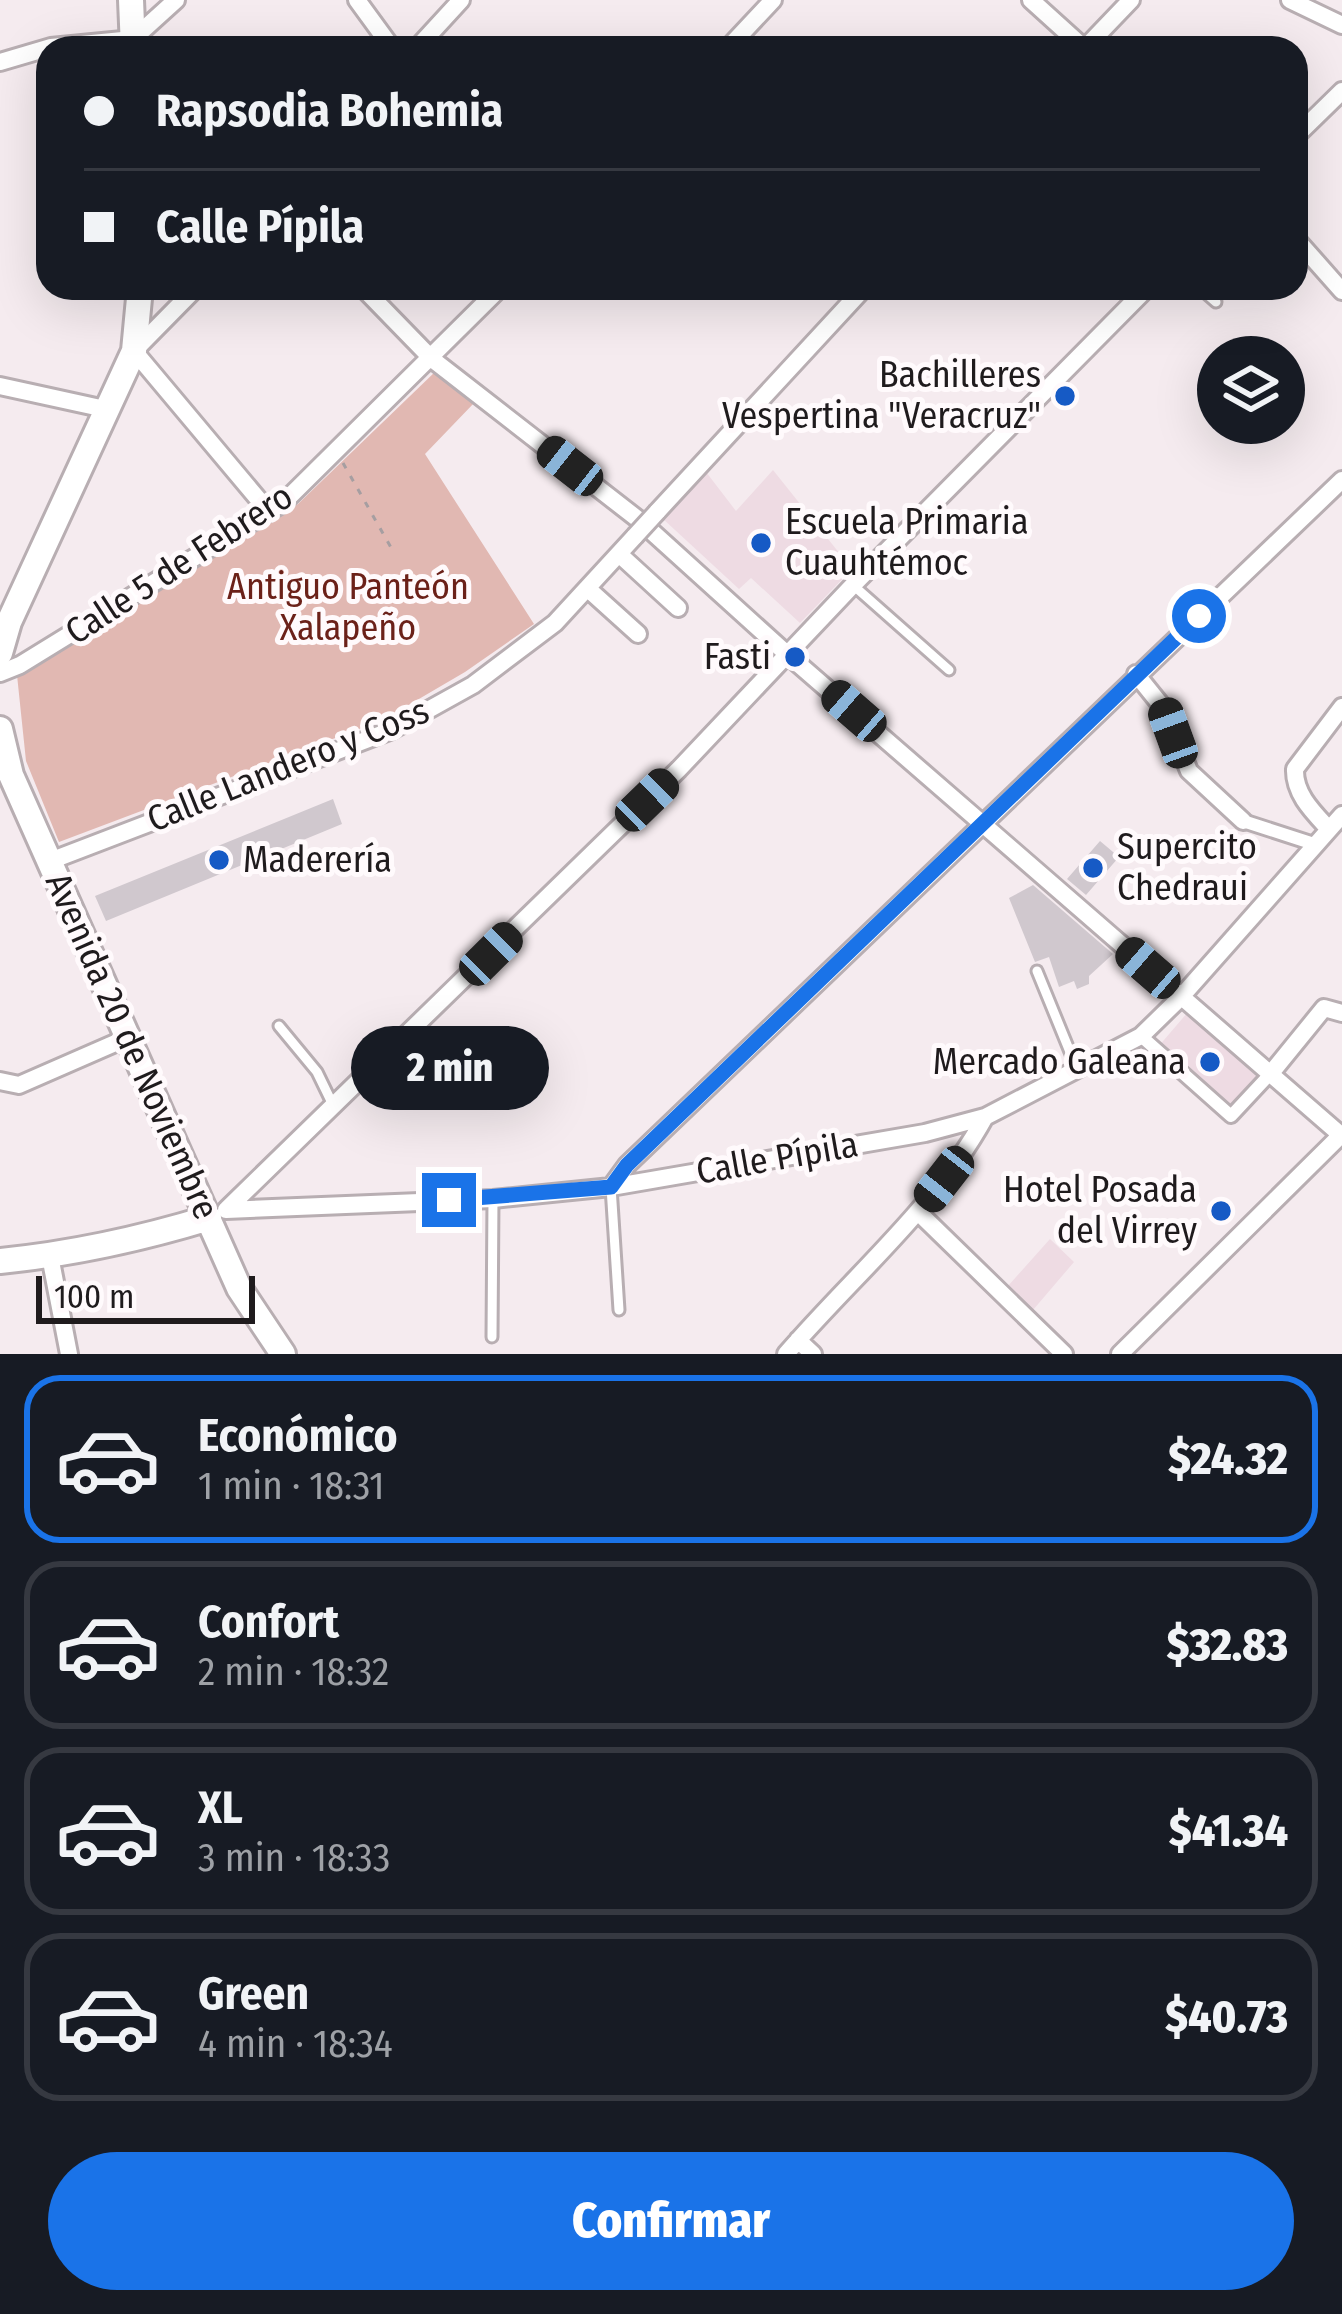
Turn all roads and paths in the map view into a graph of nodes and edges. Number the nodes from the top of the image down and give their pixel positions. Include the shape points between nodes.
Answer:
1 (131, 0) edge
2 (176, 0) edge
3 (357, 0) edge
4 (460, 0) edge
5 (773, 0) edge
6 (1031, 0) edge
7 (1131, 0) edge
8 (1289, 0) edge
9 (1342, 26) edge
10 (135, 36) edge
11 (144, 36) edge
12 (383, 36) edge
13 (428, 36) edge
14 (739, 36) edge
15 (1072, 36) edge
16 (1096, 36) edge
17 (36, 51) edge
18 (0, 62) edge
19 (1342, 91) edge
20 (1308, 124) edge
21 (1308, 252) edge
22 (1342, 291) edge
23 (139, 300) edge
24 (184, 300) edge
25 (375, 300) edge
26 (489, 300) edge
27 (853, 300) edge
28 (1135, 300) edge
29 (1214, 300) edge
30 (1216, 302) dead end
31 (134, 351) junction
32 (432, 359) junction
33 (0, 386) edge
34 (105, 409) junction
35 (337, 451) junction
36 (1342, 480) edge
37 (269, 512) junction
38 (393, 550) dead end
39 (619, 554) junction
40 (853, 585) junction
41 (587, 588) junction
42 (678, 608) dead end
43 (638, 634) dead end
44 (0, 653) edge
45 (788, 655) junction
46 (949, 670) dead end
47 (0, 673) edge
48 (1136, 674) junction
49 (1342, 707) edge
50 (0, 729) edge
51 (5, 777) edge
52 (1342, 815) edge
53 (1243, 821) joint
54 (984, 824) junction
55 (1327, 827) junction
56 (1314, 844) junction
57 (50, 861) junction
58 (1036, 971) dead end
59 (1181, 997) junction
60 (1342, 1013) edge
61 (279, 1026) dead end
62 (1141, 1036) junction
63 (129, 1037) junction
64 (1077, 1069) junction
65 (1272, 1072) junction
66 (0, 1081) edge
67 (334, 1107) junction
68 (985, 1117) junction
69 (1342, 1135) edge
70 (611, 1187) junction
71 (493, 1199) junction
72 (918, 1212) junction
73 (218, 1214) junction
74 (50, 1256) junction
75 (0, 1261) edge
76 (620, 1310) dead end
77 (492, 1336) dead end
78 (792, 1347) edge
79 (69, 1354) edge
80 (284, 1354) edge
81 (813, 1354) edge
82 (1064, 1354) edge
83 (1120, 1354) edge

1 - 10 main road
2 - 11 street
3 - 12 street
4 - 13 street
5 - 14 street
6 - 15 street
7 - 16 street
8 - 9 street
17 - 18 street
19 - 20 street
21 - 22 street
23 - 31 main road
24 - 31 street
25 - 32 street
26 - 32 street, Calle 5 de Febrero
27 - 39 street, Calle Landero y Coss, bridge
28 - 40 street
29 - 30 lane
31 - 34 main road
31 - 37 street
32 - 35 street, Calle 5 de Febrero
32 - 45 street via 639,520
33 - 34 street
34 - 44 main road
35 - 37 street, Calle 5 de Febrero
35 - 38 path
36 - 48 street
37 - 47 street, Calle 5 de Febrero
39 - 41 street, Calle Landero y Coss
39 - 42 street
40 - 45 street
40 - 46 lane
41 - 43 street
41 - 57 street, Calle Landero y Coss via 473,686 392,730
45 - 54 street
45 - 67 street
48 - 53 street via 1165,710 1189,770
48 - 54 street
49 - 55 street via 1295,769 1306,803
50 - 51 main road, Avenida 20 de Noviembre
51 - 57 main road, Avenida 20 de Noviembre
52 - 55 street, Calle Pípila
53 - 56 street
54 - 59 street
54 - 70 street
55 - 56 street, Calle Pípila
56 - 59 street, Calle Pípila
57 - 63 main road, Avenida 20 de Noviembre
58 - 64 lane
59 - 62 street, Calle Pípila
59 - 65 street
60 - 65 street via 1324,1008
61 - 67 lane
62 - 64 street, Calle Pípila
62 - 65 street via 1231,1116
63 - 66 street via 19,1085
63 - 73 main road, Avenida 20 de Noviembre
64 - 68 street, Calle Pípila
65 - 69 street
67 - 73 street
68 - 70 street, Calle Pípila
68 - 72 street
69 - 83 street
70 - 71 street, Calle Pípila
70 - 76 lane
71 - 73 street, Calle Pípila
71 - 77 lane
72 - 78 street
72 - 82 street
73 - 74 main road, Calle Pípila
73 - 80 main road, Avenida 20 de Noviembre via 239,1288
74 - 75 main road, Calle Pípila
74 - 79 street
78 - 81 street

